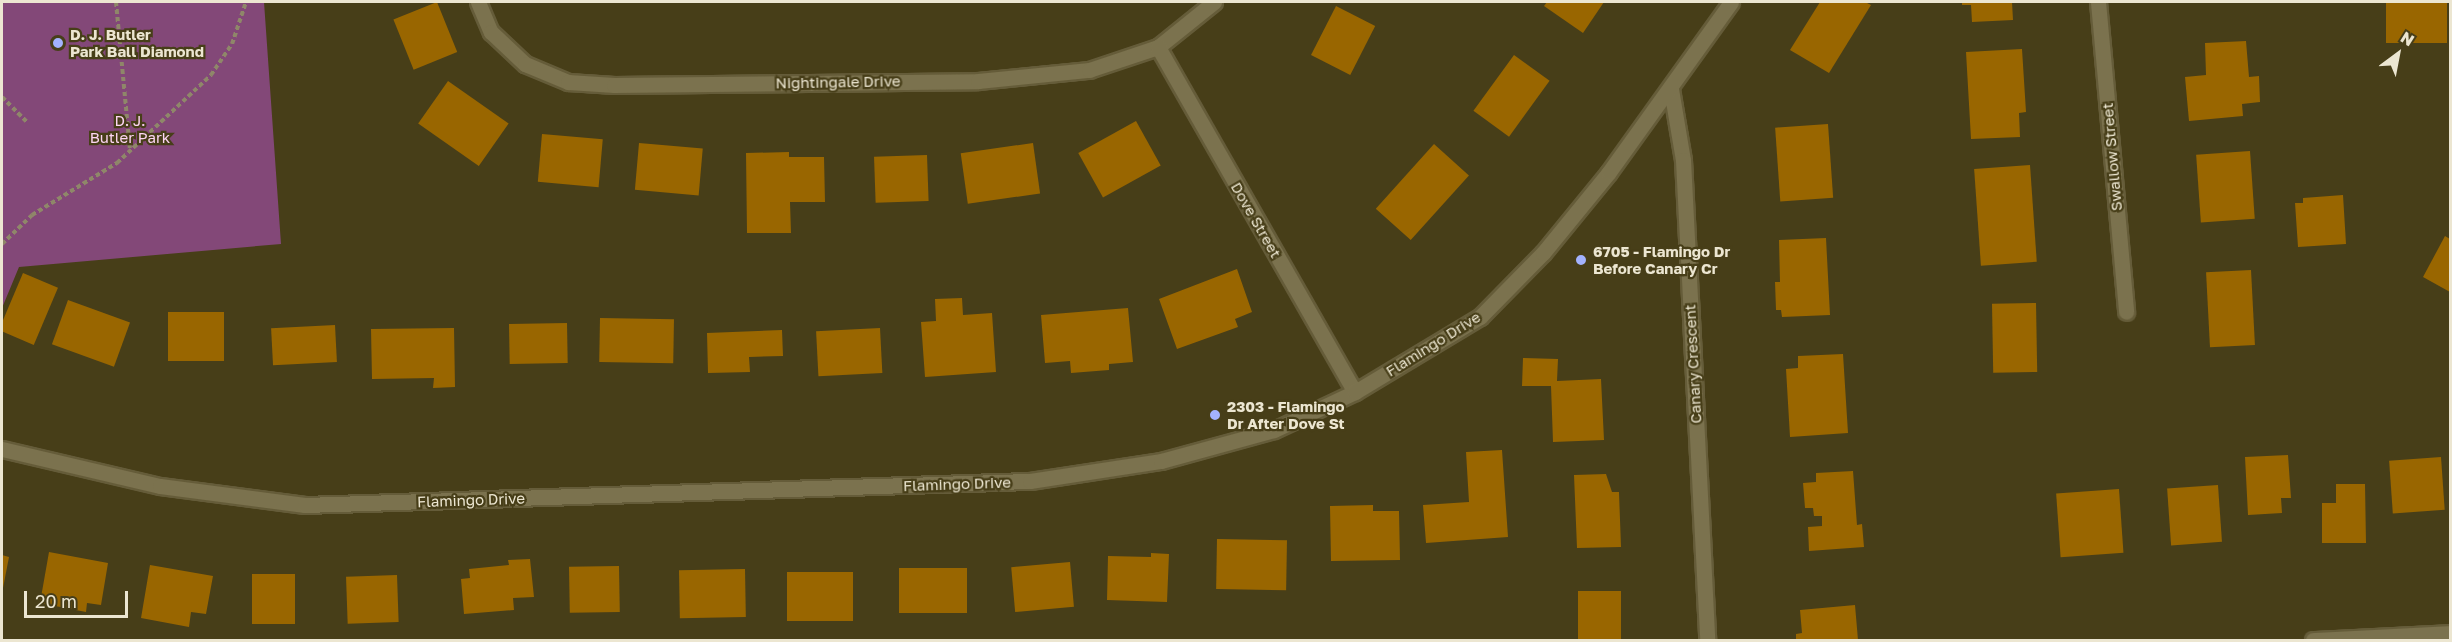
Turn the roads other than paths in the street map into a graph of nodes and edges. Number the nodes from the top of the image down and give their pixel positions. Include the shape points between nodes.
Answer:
1 (478, 2) edge
2 (1214, 2) edge
3 (1731, 2) edge
4 (2098, 2) edge
5 (1158, 48) junction
6 (1671, 89) junction
7 (2127, 312) dead end
8 (1355, 392) junction
9 (2, 449) edge
10 (2451, 633) edge
11 (1707, 640) edge
12 (2313, 640) edge

1 - 5 street, Nightingale Drive via 491,32 525,64 568,82 614,85 978,81 1089,70
2 - 5 street, Nightingale Drive
3 - 6 street, Flamingo Drive
4 - 7 street, Swallow Street
5 - 8 street, Dove Street
6 - 8 street, Flamingo Drive via 1542,253 1479,317
6 - 11 street, Canary Crescent via 1683,160
8 - 9 street, Flamingo Drive via 1274,430 1161,462 1030,481 305,506 160,486
10 - 12 street

